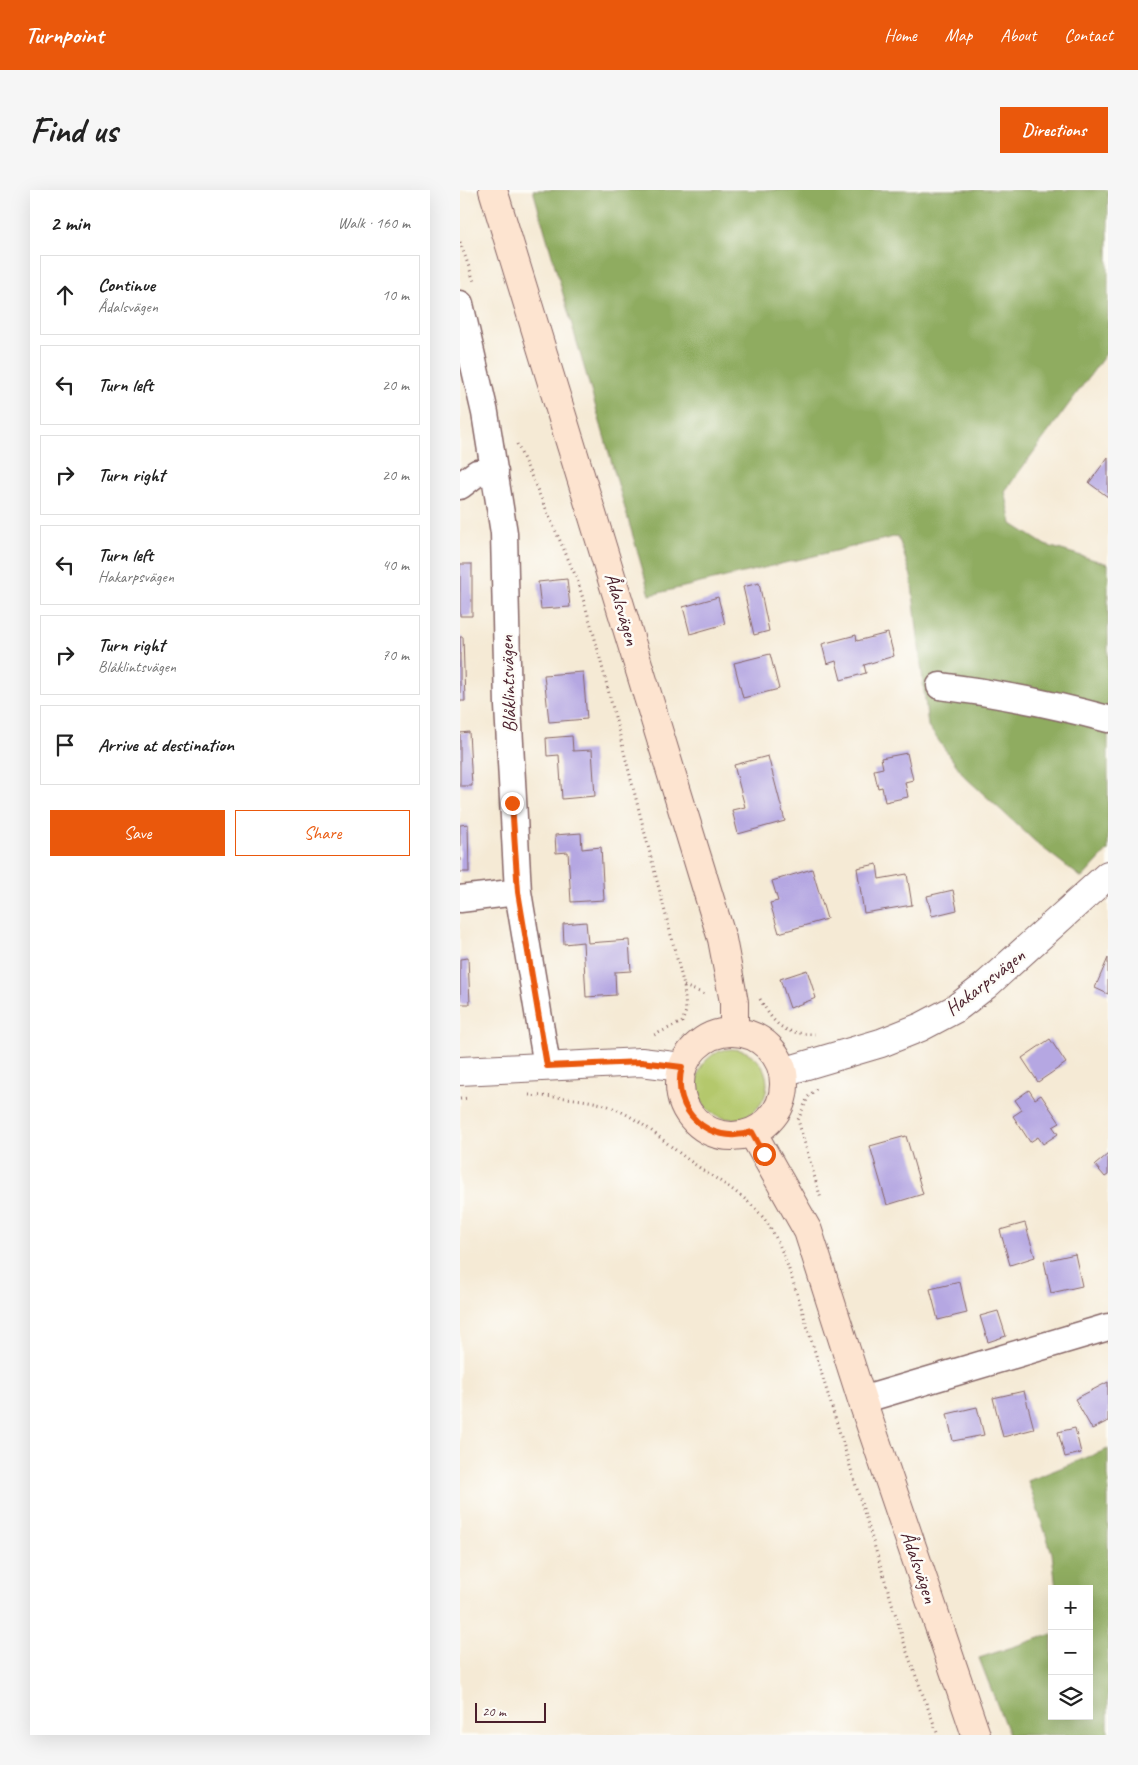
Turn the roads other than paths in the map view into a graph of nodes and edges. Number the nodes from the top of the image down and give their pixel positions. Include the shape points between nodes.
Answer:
1 (493, 190) edge
2 (468, 296) edge
3 (495, 472) junction
4 (460, 486) edge
5 (940, 686) dead end
6 (1108, 719) edge
7 (1108, 875) edge
8 (518, 892) junction
9 (460, 899) edge
10 (734, 1031) junction
11 (547, 1066) junction
12 (682, 1067) junction
13 (460, 1071) edge
14 (783, 1072) junction
15 (752, 1132) junction
16 (1108, 1328) edge
17 (862, 1400) junction
18 (976, 1735) edge

1 - 10 main road, Ådalsvägen via 722,939 734,1002
2 - 3 street, Blåklintsvägen
3 - 4 street via 477,473
3 - 8 street, Blåklintsvägen via 504,533 508,725
5 - 6 street via 1044,702
7 - 14 street, Hakarpsvägen via 955,1009 881,1043 822,1047
8 - 9 street
8 - 11 street, Blåklintsvägen
10 - 12 main road via 717,1033 702,1040
10 - 14 main road via 765,1043
11 - 12 street via 641,1062
11 - 13 street
12 - 15 main road via 681,1097 696,1122 723,1135 738,1136
14 - 15 main road via 784,1086 779,1107 770,1119
15 - 17 main road, Ådalsvägen via 808,1231
16 - 17 street
17 - 18 main road, Ådalsvägen

